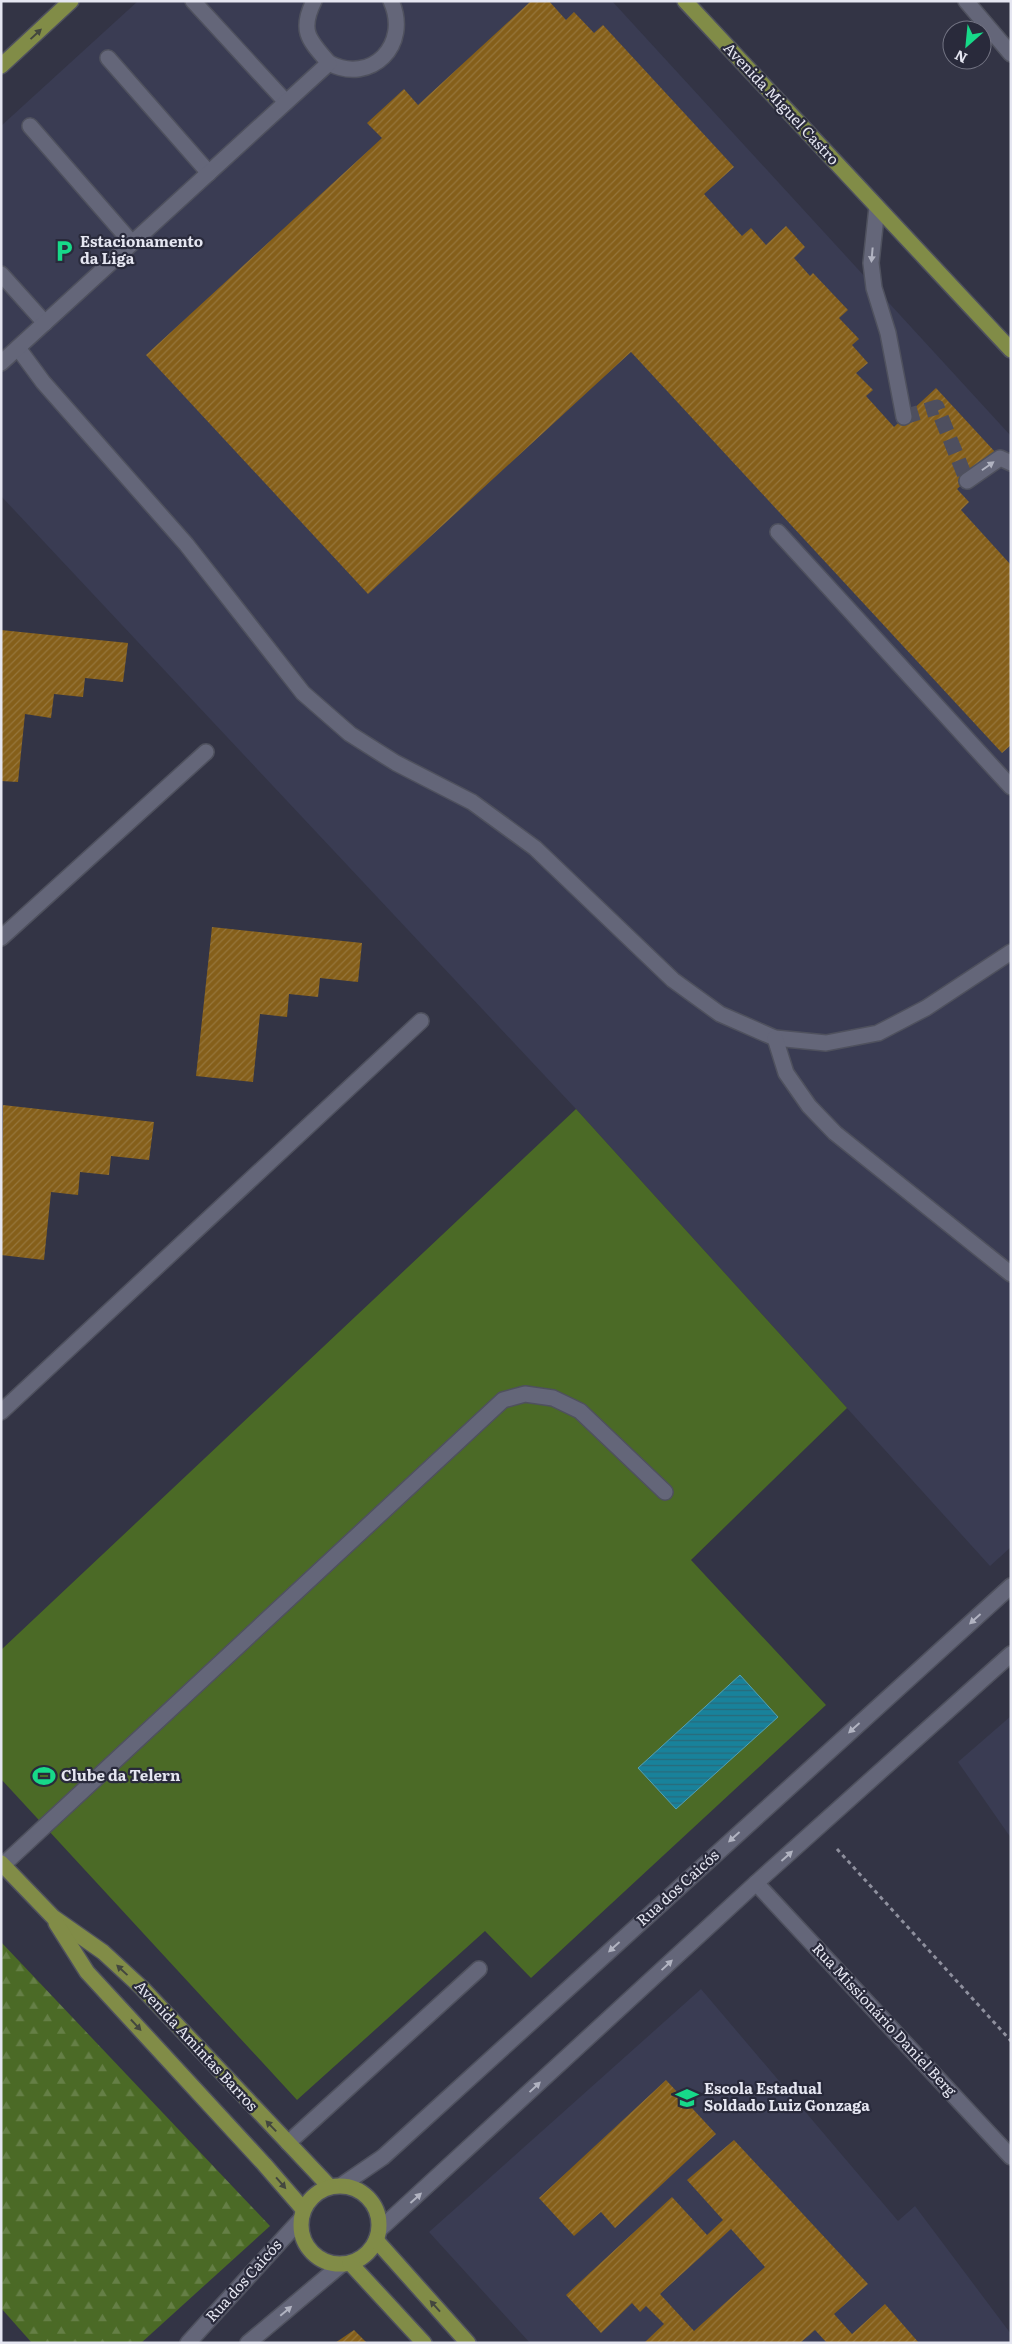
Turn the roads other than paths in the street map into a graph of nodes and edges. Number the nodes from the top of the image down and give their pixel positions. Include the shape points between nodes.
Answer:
1 (71, 1) edge
2 (193, 1) edge
3 (314, 1) edge
4 (391, 1) edge
5 (685, 1) edge
6 (966, 1) edge
7 (1011, 54) edge
8 (108, 58) dead end
9 (328, 63) junction
10 (1, 66) edge
11 (286, 102) junction
12 (30, 126) dead end
13 (209, 173) junction
14 (877, 207) junction
15 (132, 243) junction
16 (1, 274) edge
17 (45, 323) junction
18 (18, 348) junction
19 (1011, 350) edge
20 (1, 363) edge
21 (904, 417) dead end
22 (1011, 463) edge
23 (967, 481) dead end
24 (778, 532) dead end
25 (206, 752) dead end
26 (1011, 787) edge
27 (1, 938) edge
28 (1011, 952) edge
29 (421, 1021) dead end
30 (775, 1038) junction
31 (1011, 1274) edge
32 (1, 1412) edge
33 (665, 1492) dead end
34 (1011, 1586) edge
35 (1011, 1654) edge
36 (2, 1864) edge
37 (756, 1883) junction
38 (53, 1917) junction
39 (479, 1969) dead end
40 (288, 2144) junction
41 (1011, 2157) edge
42 (336, 2186) junction
43 (302, 2214) junction
44 (378, 2235) junction
45 (346, 2264) junction
46 (188, 2343) edge
47 (248, 2343) edge
48 (424, 2343) edge
49 (468, 2343) edge

10 -> 1 main road
2 - 11 street
3 - 9 street via 306,16 309,40
4 - 9 street via 398,32 390,50 374,64 354,70
5 - 14 main road, Avenida Miguel Castro
6 - 7 street
8 - 13 street
9 - 11 street
11 - 13 street
12 - 15 street
13 - 15 street
14 - 19 main road, Avenida Miguel Castro
14 -> 21 street via 871,263 874,288 888,333
15 - 17 street
16 - 17 street
17 - 18 street
18 - 20 street
18 - 30 street via 43,382 186,544 303,693 350,734 396,763 472,802 535,848 673,980 720,1014
23 -> 22 street via 1000,458
24 - 26 street
25 - 27 street
28 - 30 street via 926,1008 878,1033 826,1043
29 - 32 street
30 - 31 street via 786,1073 809,1106 835,1133
33 - 36 street via 580,1411 554,1398 525,1394 503,1400
34 -> 42 street, Rua dos Caicós via 382,2157
37 -> 35 street
36 - 38 main road, Avenida Amintas Barros
37 - 41 street, Rua Missionário Daniel Berg
44 -> 37 street
40 -> 38 main road, Avenida Amintas Barros via 142,1988 103,1952
38 -> 43 main road, Avenida Amintas Barros via 87,1972 264,2164
39 - 40 street
40 - 42 main road, Avenida Amintas Barros
42 - 43 main road via 309,2199
42 - 44 main road via 358,2189 371,2200 378,2214
43 - 45 main road via 302,2236 310,2251 325,2262
43 - 46 street, Rua dos Caicós
44 - 45 main road via 365,2255
49 -> 44 main road
47 -> 45 street
45 - 48 main road

